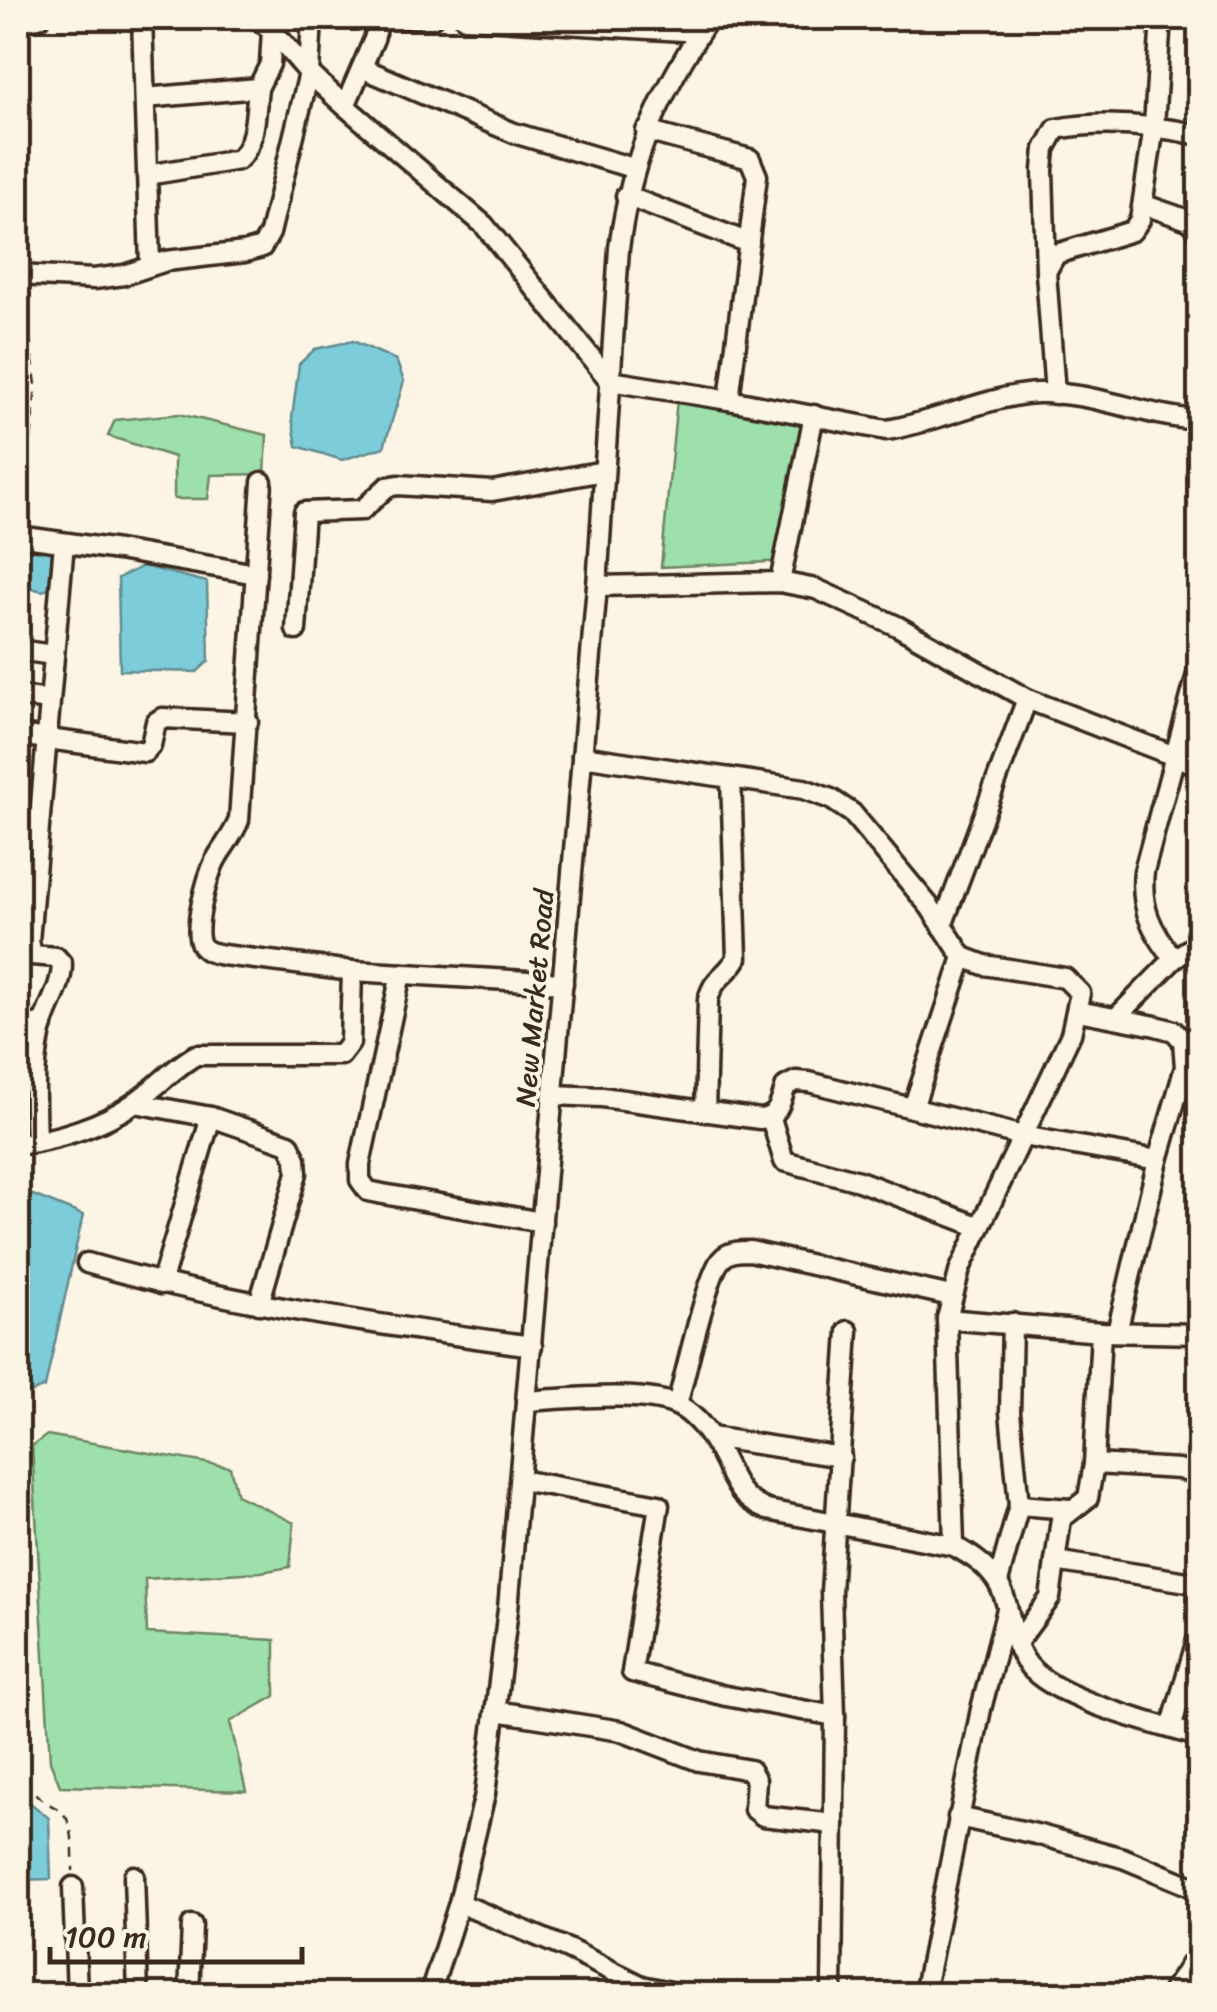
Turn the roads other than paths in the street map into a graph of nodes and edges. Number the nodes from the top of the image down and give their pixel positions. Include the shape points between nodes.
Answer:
1 (39, 18) edge
2 (142, 18) edge
3 (256, 18) edge
4 (306, 18) edge
5 (380, 18) edge
6 (432, 18) edge
7 (465, 18) edge
8 (1160, 18) edge
9 (18, 22) edge
10 (704, 25) edge
11 (272, 30) junction
12 (362, 68) junction
13 (309, 73) junction
14 (258, 88) junction
15 (146, 98) junction
16 (345, 106) junction
17 (1154, 126) junction
18 (646, 131) junction
19 (1200, 134) edge
20 (633, 168) junction
21 (147, 175) junction
22 (626, 196) junction
23 (1144, 205) junction
24 (1200, 230) edge
25 (749, 243) junction
26 (150, 265) junction
27 (1046, 272) junction
28 (20, 275) edge
29 (610, 381) junction
30 (1055, 394) junction
31 (729, 400) junction
32 (814, 415) junction
33 (1200, 420) edge
34 (604, 470) junction
35 (262, 482) dead end
36 (18, 536) edge
37 (64, 543) junction
38 (256, 574) junction
39 (780, 582) junction
40 (597, 586) junction
41 (296, 630) dead end
42 (18, 650) edge
43 (54, 655) junction
44 (1200, 663) edge
45 (18, 696) edge
46 (1028, 699) junction
47 (48, 700) junction
48 (248, 722) junction
49 (18, 734) edge
50 (44, 740) junction
51 (582, 756) junction
52 (1174, 758) junction
53 (1200, 766) edge
54 (730, 778) junction
55 (942, 926) junction
56 (1200, 942) edge
57 (962, 957) junction
58 (1174, 959) junction
59 (352, 971) junction
60 (401, 974) junction
61 (563, 984) junction
62 (1078, 1011) junction
63 (1118, 1017) junction
64 (18, 1021) edge
65 (42, 1026) junction
66 (553, 1095) junction
67 (134, 1103) junction
68 (913, 1108) junction
69 (705, 1112) junction
70 (211, 1117) junction
71 (771, 1118) junction
72 (1023, 1136) junction
73 (27, 1144) edge
74 (1158, 1160) junction
75 (542, 1222) junction
76 (980, 1227) junction
77 (86, 1263) dead end
78 (161, 1284) junction
79 (950, 1296) junction
80 (259, 1304) junction
81 (947, 1320) junction
82 (1012, 1324) junction
83 (848, 1331) dead end
84 (1109, 1332) junction
85 (1200, 1334) edge
86 (532, 1346) junction
87 (526, 1401) junction
88 (676, 1405) junction
89 (710, 1437) junction
90 (841, 1457) junction
91 (1094, 1464) junction
92 (1200, 1476) edge
93 (520, 1480) junction
94 (1019, 1505) junction
95 (1070, 1509) junction
96 (835, 1524) junction
97 (954, 1546) junction
98 (1055, 1562) junction
99 (998, 1582) junction
100 (1200, 1584) edge
101 (1006, 1612) junction
102 (1200, 1630) edge
103 (1016, 1644) junction
104 (496, 1711) junction
105 (835, 1716) junction
106 (1170, 1728) junction
107 (1200, 1737) edge
108 (958, 1817) junction
109 (834, 1824) junction
110 (134, 1876) dead end
111 (73, 1887) road end
112 (1200, 1890) edge
113 (459, 1904) junction
114 (192, 1925) dead end
115 (1200, 1959) edge
116 (77, 1994) edge
117 (138, 1994) edge
118 (188, 1994) edge
119 (430, 1994) edge
120 (680, 1994) edge
121 (832, 1994) edge
122 (924, 1994) edge
123 (1177, 1994) edge

1 - 9 street
2 - 15 street
3 - 11 street
4 - 5 street
4 - 13 street
5 - 6 street
5 - 12 street
7 - 10 street
8 - 17 street
10 - 18 street, New Market Road
11 - 13 street
11 - 14 street via 270,64
12 - 16 street
12 - 20 street via 514,133
13 - 16 street
13 - 26 street via 262,247
14 - 15 street
14 - 21 street via 252,138 238,160
15 - 21 street
16 - 29 street via 484,225
17 - 19 street
17 - 23 street
17 - 27 street via 1056,128 1043,170
18 - 20 street, New Market Road
18 - 25 street via 750,159 756,176
20 - 22 street, New Market Road
21 - 26 street
22 - 25 street
22 - 29 street, New Market Road
23 - 24 street
23 - 27 street via 1132,231 1056,254
25 - 31 street
26 - 28 street via 94,278
27 - 30 street
29 - 31 street
29 - 34 street, New Market Road
30 - 32 street via 1010,398 886,430
30 - 33 street
31 - 32 street
32 - 39 street
34 - 40 street, New Market Road
34 - 41 street via 492,492 398,484 362,510 304,512
35 - 38 street
36 - 37 street
37 - 38 street
37 - 43 street
38 - 48 street
39 - 40 street
39 - 46 street via 857,606
40 - 51 street, New Market Road
42 - 43 street
43 - 47 street
44 - 52 street
45 - 47 street
46 - 52 street
46 - 55 street
47 - 50 street
48 - 50 street via 162,718 146,752
48 - 59 street via 240,820 213,866 198,941 224,955
49 - 50 street
50 - 65 street via 28,941 32,955 56,957 62,976
51 - 54 street
51 - 61 street, New Market Road
52 - 53 street
52 - 58 street via 1142,889 1144,913
54 - 55 street via 804,789 852,813
54 - 69 street via 737,958 712,983 708,1000
55 - 57 street
56 - 58 street
57 - 62 street via 1065,978 1080,993
57 - 68 street
58 - 63 street
59 - 60 street
59 - 67 street via 350,1043 340,1055 196,1054
60 - 61 street
60 - 75 street via 360,1180 368,1191
61 - 66 street, New Market Road
62 - 63 street
62 - 72 street
63 - 74 street via 1174,1032 1182,1041 1185,1068
64 - 65 street
65 - 73 street
66 - 69 street
66 - 75 street, New Market Road
67 - 70 street
67 - 73 street
68 - 71 street via 796,1080 786,1086
68 - 72 street
69 - 71 street
70 - 78 street
70 - 80 street via 290,1144 296,1158
71 - 76 street via 784,1161 860,1181
72 - 74 street
72 - 76 street
74 - 84 street
75 - 86 street, New Market Road
76 - 79 street
77 - 78 street
78 - 80 street
79 - 81 street
79 - 88 street via 735,1252 721,1259 711,1280
80 - 86 street
81 - 82 street
81 - 97 street
82 - 84 street
82 - 94 street via 1010,1412
83 - 90 street
84 - 85 street
84 - 91 street
86 - 87 street, New Market Road
87 - 88 street via 612,1398
87 - 93 street, New Market Road
88 - 89 street
89 - 90 street
89 - 96 street via 748,1502
90 - 96 street
91 - 92 street
91 - 95 street via 1088,1498
93 - 104 street, New Market Road
93 - 105 street via 659,1504 632,1672
94 - 95 street
94 - 99 street
95 - 98 street via 1057,1533
96 - 97 street
96 - 105 street
97 - 99 street
98 - 100 street
98 - 103 street via 1050,1598
99 - 101 street
101 - 103 street
101 - 108 street
102 - 106 street
103 - 106 street via 1030,1668 1054,1684
104 - 109 street via 622,1731 699,1761 750,1770 754,1809 763,1816
104 - 113 street, New Market Road
105 - 109 street
106 - 107 street
108 - 112 street via 1109,1854
108 - 122 street
109 - 121 street
110 - 117 street
111 - 116 street
113 - 119 street, New Market Road
113 - 120 street via 642,1986
114 - 118 street
115 - 123 highway

